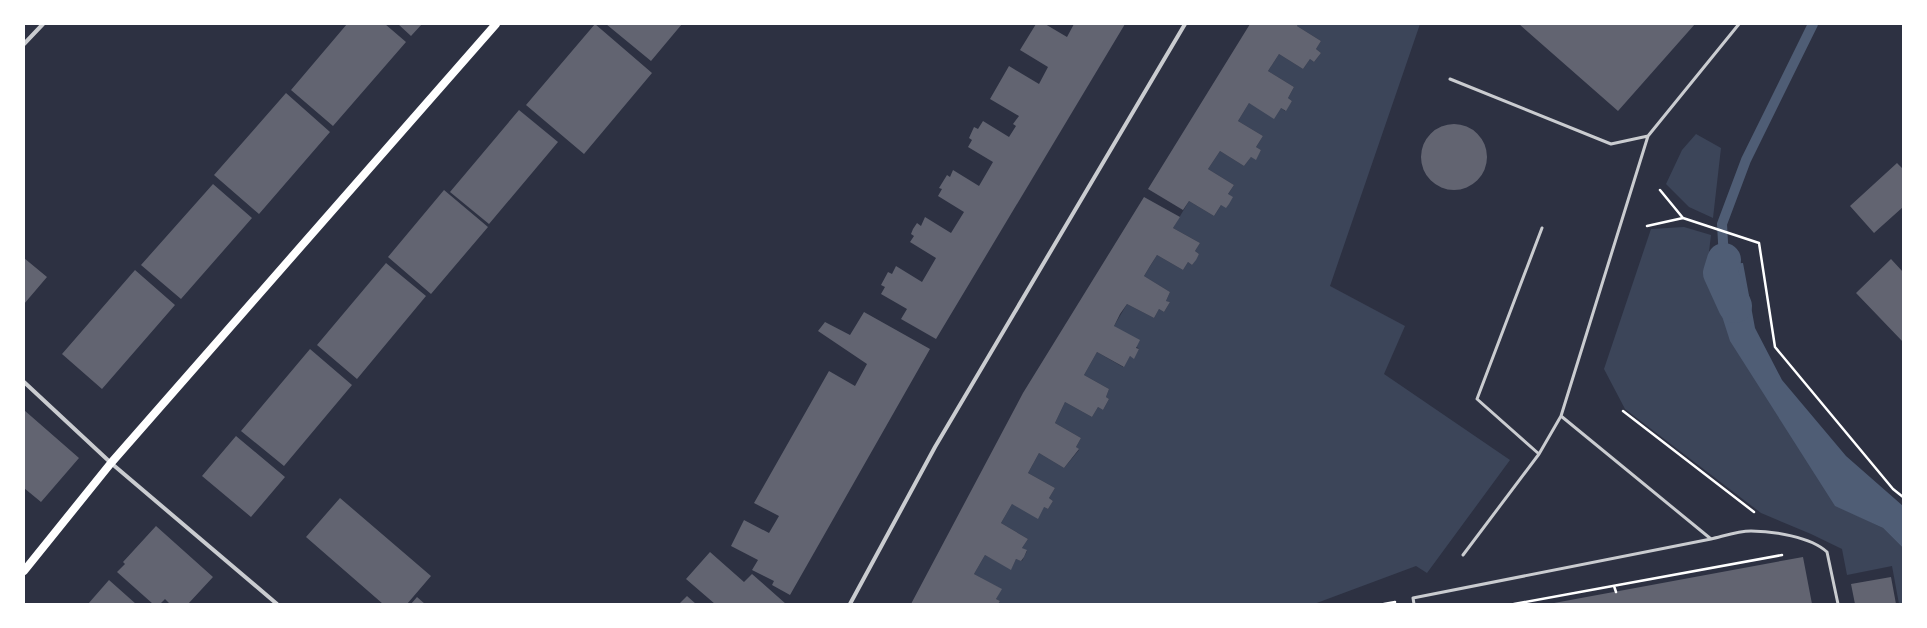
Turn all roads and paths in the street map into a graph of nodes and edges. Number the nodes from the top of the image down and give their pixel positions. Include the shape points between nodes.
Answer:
1 (43, 24) edge
2 (496, 24) edge
3 (1186, 24) edge
4 (1739, 24) edge
5 (24, 44) edge
6 (1450, 79) dead end
7 (1648, 136) junction
8 (1660, 190) dead end
9 (1683, 218) junction
10 (1647, 226) dead end
11 (1542, 228) dead end
12 (24, 382) edge
13 (1623, 411) dead end
14 (1561, 416) junction
15 (1539, 454) junction
16 (111, 463) junction
17 (1903, 497) edge
18 (1758, 515) dead end
19 (1711, 539) junction
20 (1784, 554) dead end
21 (1463, 555) dead end
22 (24, 571) edge
23 (1614, 586) junction
24 (1616, 592) dead end
25 (277, 604) edge
26 (850, 604) edge
27 (1414, 604) edge
28 (1514, 604) edge
29 (1838, 604) edge

1 - 5 street
2 - 16 main road
3 - 26 street via 935,447
4 - 7 lane
6 - 7 lane via 1611,144
7 - 14 lane
8 - 9 path
9 - 10 path
9 - 17 path via 1759,243 1775,347 1893,489
11 - 15 lane via 1477,398
12 - 16 street
13 - 18 path
14 - 15 lane
14 - 19 lane
15 - 21 lane
16 - 22 main road
16 - 25 street
19 - 27 lane via 1413,598
19 - 29 lane via 1750,531 1793,536 1822,547 1827,552
20 - 23 path
23 - 24 path
23 - 28 path

